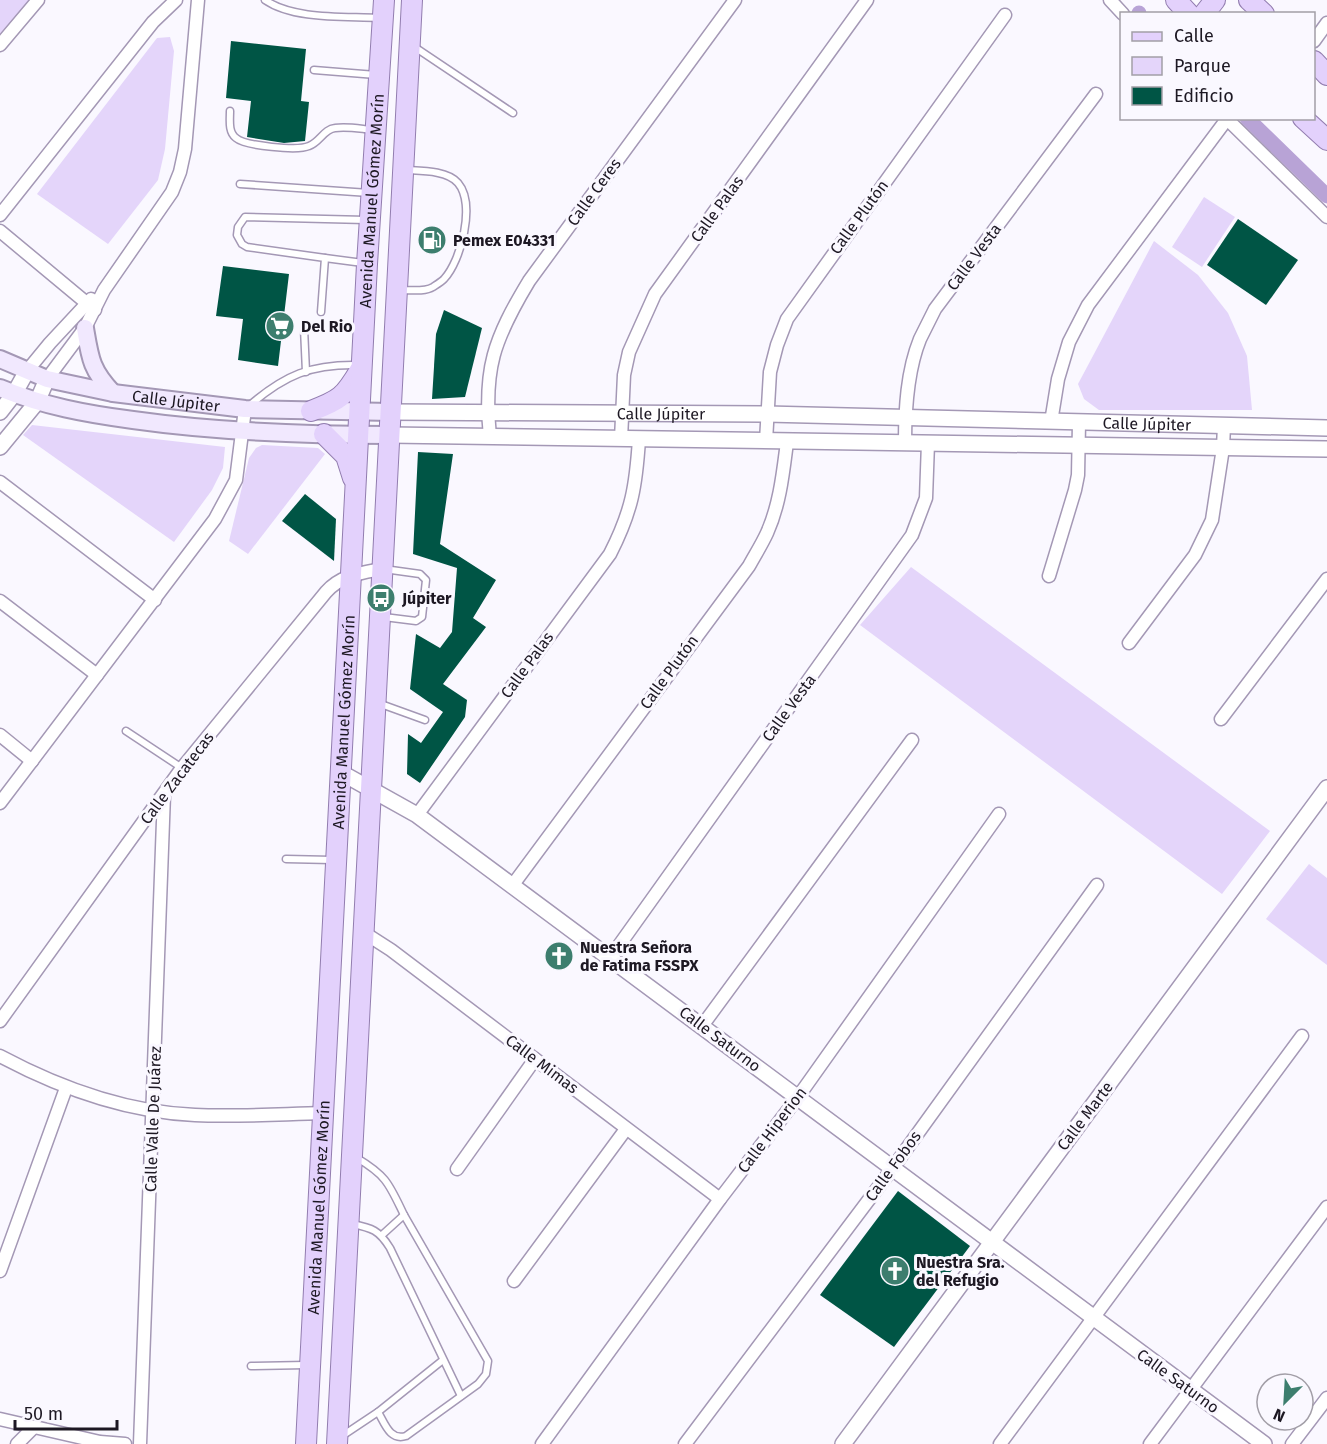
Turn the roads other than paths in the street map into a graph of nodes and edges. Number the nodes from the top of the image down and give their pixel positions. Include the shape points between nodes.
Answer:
1 (38, 0) edge
2 (176, 0) edge
3 (198, 0) edge
4 (265, 0) edge
5 (412, 0) edge
6 (735, 0) edge
7 (867, 0) edge
8 (1110, 0) edge
9 (1176, 0) edge
10 (1215, 0) edge
11 (1249, 0) edge
12 (384, 9) edge
13 (1121, 12) edge
14 (1187, 12) edge
15 (1206, 12) edge
16 (1262, 12) edge
17 (1005, 15) dead end
18 (1327, 23) edge
19 (1315, 40) edge
20 (410, 44) junction
21 (0, 45) edge
22 (1315, 62) edge
23 (314, 70) dead end
24 (1327, 75) edge
25 (380, 76) junction
26 (1096, 94) dead end
27 (230, 111) dead end
28 (513, 113) dead end
29 (1225, 120) edge
30 (1227, 120) edge
31 (1306, 120) edge
32 (376, 130) junction
33 (1327, 140) edge
34 (403, 170) junction
35 (240, 184) dead end
36 (373, 193) junction
37 (0, 215) edge
38 (1327, 217) edge
39 (371, 220) junction
40 (0, 231) edge
41 (325, 258) junction
42 (367, 264) junction
43 (397, 291) junction
44 (90, 307) junction
45 (321, 312) dead end
46 (85, 328) junction
47 (304, 328) dead end
48 (0, 359) edge
49 (362, 365) junction
50 (27, 371) junction
51 (306, 372) junction
52 (46, 379) junction
53 (7, 391) edge
54 (113, 393) junction
55 (37, 402) junction
56 (245, 409) junction
57 (311, 411) junction
58 (0, 412) edge
59 (359, 412) junction
60 (391, 412) junction
61 (488, 412) junction
62 (622, 413) junction
63 (767, 414) junction
64 (905, 418) junction
65 (1051, 422) junction
66 (1079, 423) junction
67 (1224, 426) junction
68 (1327, 428) edge
69 (241, 430) junction
70 (324, 434) junction
71 (358, 435) junction
72 (390, 435) junction
73 (490, 437) junction
74 (621, 439) junction
75 (639, 440) junction
76 (766, 441) junction
77 (787, 442) junction
78 (905, 443) junction
79 (928, 443) junction
80 (1078, 444) junction
81 (0, 447) edge
82 (1223, 448) junction
83 (1327, 448) edge
84 (0, 482) edge
85 (355, 485) junction
86 (382, 569) junction
87 (350, 575) junction
88 (1049, 576) dead end
89 (1327, 579) edge
90 (155, 600) junction
91 (0, 601) edge
92 (380, 616) junction
93 (1129, 643) dead end
94 (97, 675) junction
95 (375, 702) junction
96 (1221, 719) dead end
97 (425, 720) dead end
98 (126, 731) dead end
99 (0, 735) edge
100 (912, 740) dead end
101 (32, 760) junction
102 (183, 768) junction
103 (340, 772) junction
104 (370, 788) junction
105 (1327, 788) edge
106 (164, 794) junction
107 (0, 803) edge
108 (999, 814) dead end
109 (417, 815) junction
110 (286, 859) dead end
111 (336, 860) junction
112 (1097, 885) dead end
113 (512, 886) junction
114 (363, 932) junction
115 (610, 958) junction
116 (0, 1021) edge
117 (702, 1026) junction
118 (1302, 1036) dead end
119 (0, 1056) edge
120 (535, 1059) junction
121 (66, 1088) junction
122 (798, 1096) junction
123 (153, 1111) junction
124 (323, 1113) junction
125 (626, 1129) junction
126 (351, 1155) junction
127 (892, 1168) junction
128 (457, 1169) dead end
129 (720, 1199) junction
130 (1327, 1207) edge
131 (404, 1215) junction
132 (347, 1223) junction
133 (382, 1235) junction
134 (991, 1242) junction
135 (0, 1271) edge
136 (514, 1281) dead end
137 (1093, 1318) junction
138 (443, 1360) junction
139 (310, 1365) junction
140 (251, 1366) dead end
141 (1190, 1390) junction
142 (461, 1396) junction
143 (1327, 1398) edge
144 (378, 1412) junction
145 (0, 1419) edge
146 (33, 1428) junction
147 (334, 1443) edge
148 (17, 1444) edge
149 (125, 1444) edge
150 (140, 1444) edge
151 (306, 1444) edge
152 (542, 1444) edge
153 (685, 1444) edge
154 (843, 1444) edge
155 (1000, 1444) edge
156 (1150, 1444) edge
157 (1263, 1444) edge
158 (1292, 1444) edge

1 - 21 street
2 - 37 street via 153,22
3 - 44 street via 180,172 172,192
4 - 12 lane via 297,13
5 - 20 main road, Avenida Manuel Gómez Morín
6 - 61 street, Calle Ceres via 529,281 498,341 487,384
7 - 62 street, Calle Palas via 655,294 629,352
8 - 13 street
9 - 14 main road
10 - 15 main road
11 - 16 main road
12 - 25 main road, Avenida Manuel Gómez Morín
17 - 63 street, Calle Plutón via 787,319 770,372
18 - 19 street
20 - 28 lane
20 - 34 main road, Avenida Manuel Gómez Morín
22 - 24 main road
23 - 25 lane
25 - 32 main road, Avenida Manuel Gómez Morín
26 - 64 street, Calle Vesta via 935,309 920,340
27 - 32 lane via 230,130 235,137 285,148 308,147 334,128
29 - 65 street via 1088,305 1069,342
30 - 38 street
31 - 33 main road
32 - 36 main road, Avenida Manuel Gómez Morín
34 - 43 main road, Avenida Manuel Gómez Morín
34 - 43 lane via 442,174 458,182 466,199 467,221 457,255 444,279 430,289
35 - 36 lane
36 - 39 main road, Avenida Manuel Gómez Morín
39 - 41 lane via 245,217 238,227 239,240 247,247
39 - 42 main road, Avenida Manuel Gómez Morín
40 - 44 street
41 - 42 lane
41 - 45 lane
42 - 49 main road, Avenida Manuel Gómez Morín
43 - 60 main road, Avenida Manuel Gómez Morín
44 - 46 street
44 - 50 street
46 - 52 street
46 - 54 main road via 93,366
47 - 51 lane
48 - 50 main road, Calle Júpiter
49 - 51 lane via 331,364
49 - 57 main road via 339,400
49 - 59 main road, Avenida Manuel Gómez Morín
50 - 52 main road, Calle Júpiter
50 - 53 street
51 - 56 lane via 284,380
52 - 54 main road, Calle Júpiter
52 - 55 street
53 - 55 main road, Calle Júpiter
53 - 58 street
54 - 56 main road, Calle Júpiter
55 - 69 main road, Calle Júpiter via 173,426
55 - 81 street
56 - 57 main road, Calle Júpiter
56 - 69 street
57 - 59 main road, Calle Júpiter
59 - 60 main road, Calle Júpiter
59 - 71 main road, Avenida Manuel Gómez Morín
60 - 61 street, Calle Júpiter
60 - 72 main road, Avenida Manuel Gómez Morín
61 - 62 street, Calle Júpiter
61 - 73 street, Calle Ceres
62 - 63 street, Calle Júpiter
62 - 74 street, Calle Palas
63 - 64 street, Calle Júpiter
63 - 76 street, Calle Plutón
64 - 65 street, Calle Júpiter
64 - 78 street, Calle Vesta
65 - 66 street, Calle Júpiter
66 - 67 street, Calle Júpiter
66 - 80 street
67 - 68 street, Calle Júpiter
67 - 82 street
69 - 70 main road, Calle Júpiter
69 - 90 street via 236,480 227,499
70 - 71 main road, Calle Júpiter
70 - 85 main road via 345,456
71 - 72 main road, Calle Júpiter
71 - 85 main road, Avenida Manuel Gómez Morín
72 - 73 street, Calle Júpiter
72 - 86 main road, Avenida Manuel Gómez Morín
73 - 74 street, Calle Júpiter
74 - 75 street, Calle Júpiter
75 - 76 street, Calle Júpiter
75 - 109 street, Calle Palas via 631,507 610,554
76 - 77 street, Calle Júpiter
77 - 78 street, Calle Júpiter
77 - 113 street, Calle Plutón via 775,513 749,566
78 - 79 street, Calle Júpiter
79 - 80 street, Calle Júpiter
79 - 115 street, Calle Vesta via 926,498 912,535
80 - 82 street, Calle Júpiter
80 - 88 street via 1078,475
82 - 83 street, Calle Júpiter
82 - 93 street via 1212,520 1205,535 1195,555
84 - 90 street
85 - 87 main road, Avenida Manuel Gómez Morín
86 - 87 street, Calle Zacatecas
86 - 92 main road, Avenida Manuel Gómez Morín
86 - 92 lane via 420,574 426,580 423,617 416,621
87 - 102 street, Calle Zacatecas via 326,592
87 - 103 main road, Avenida Manuel Gómez Morín
89 - 96 street
90 - 94 street
91 - 94 street
92 - 95 main road, Avenida Manuel Gómez Morín
94 - 101 street
95 - 97 lane
95 - 104 main road, Avenida Manuel Gómez Morín
98 - 102 lane
99 - 101 street
100 - 117 street
101 - 107 street
102 - 106 street, Calle Zacatecas
103 - 104 street, Calle Saturno
103 - 111 main road, Avenida Manuel Gómez Morín
104 - 109 street, Calle Saturno
104 - 114 main road, Avenida Manuel Gómez Morín
105 - 134 street, Calle Marte
106 - 116 street, Calle Zacatecas
106 - 123 street, Calle Valle De Juárez
108 - 122 street, Calle Hiperion
109 - 113 street, Calle Saturno
110 - 111 lane
111 - 124 main road, Avenida Manuel Gómez Morín
112 - 127 street, Calle Fobos
113 - 115 street, Calle Saturno
114 - 120 street, Calle Mimas
114 - 126 main road, Avenida Manuel Gómez Morín
115 - 117 street, Calle Saturno
117 - 122 street, Calle Saturno
118 - 137 street
119 - 121 street
120 - 125 street, Calle Mimas
120 - 128 street
121 - 123 street
121 - 135 street
122 - 127 street, Calle Saturno
122 - 129 street, Calle Hiperion
123 - 124 street via 195,1115
123 - 150 street, Calle Valle De Juárez
124 - 139 main road, Avenida Manuel Gómez Morín
125 - 129 street, Calle Mimas
125 - 136 street
126 - 131 lane via 376,1169 389,1183
126 - 132 main road, Avenida Manuel Gómez Morín
127 - 134 street, Calle Saturno
127 - 153 street, Calle Fobos
129 - 152 street, Calle Hiperion
130 - 141 street
131 - 133 lane
131 - 142 lane via 488,1361 483,1380
132 - 133 lane
132 - 147 main road, Avenida Manuel Gómez Morín
133 - 138 lane
134 - 137 street, Calle Saturno
134 - 154 street, Calle Marte
137 - 141 street, Calle Saturno
137 - 155 street
138 - 142 lane
138 - 144 lane
139 - 140 lane
139 - 151 main road, Avenida Manuel Gómez Morín
141 - 156 street
141 - 157 street, Calle Saturno
142 - 144 lane via 402,1437 392,1435
143 - 158 street
144 - 147 lane
145 - 146 street
146 - 148 street
146 - 149 street

